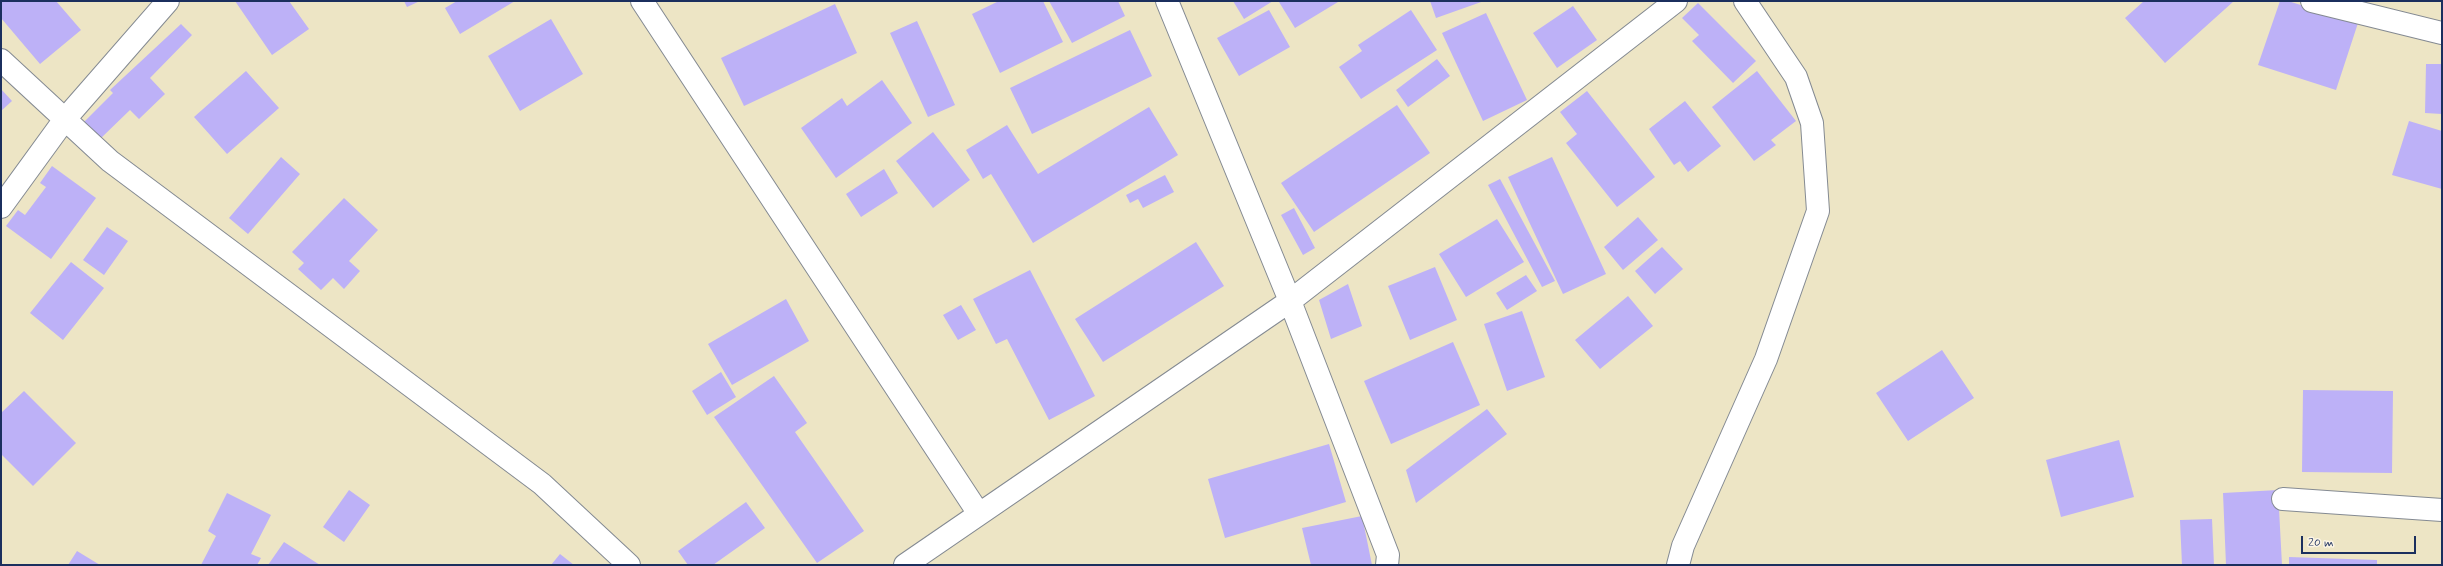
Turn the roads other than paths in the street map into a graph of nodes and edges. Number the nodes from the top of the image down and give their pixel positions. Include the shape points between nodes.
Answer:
1 (168, 1) edge
2 (642, 1) edge
3 (1167, 1) edge
4 (1676, 1) edge
5 (1745, 1) edge
6 (2312, 1) edge
7 (2442, 33) edge
8 (1, 60) edge
9 (65, 119) junction
10 (1, 207) edge
11 (1290, 301) junction
12 (2283, 499) dead end
13 (2442, 510) edge
14 (979, 514) junction
15 (630, 565) edge
16 (905, 565) edge
17 (1387, 565) edge
18 (1678, 565) edge

1 - 9 street
2 - 14 street
3 - 11 street
4 - 11 street
5 - 18 street via 1796,77 1812,123 1818,211 1766,359 1683,546
6 - 7 street
8 - 9 street
9 - 10 street
9 - 15 street via 110,161 542,484
11 - 14 street
11 - 17 street via 1388,555
12 - 13 street
14 - 16 street

